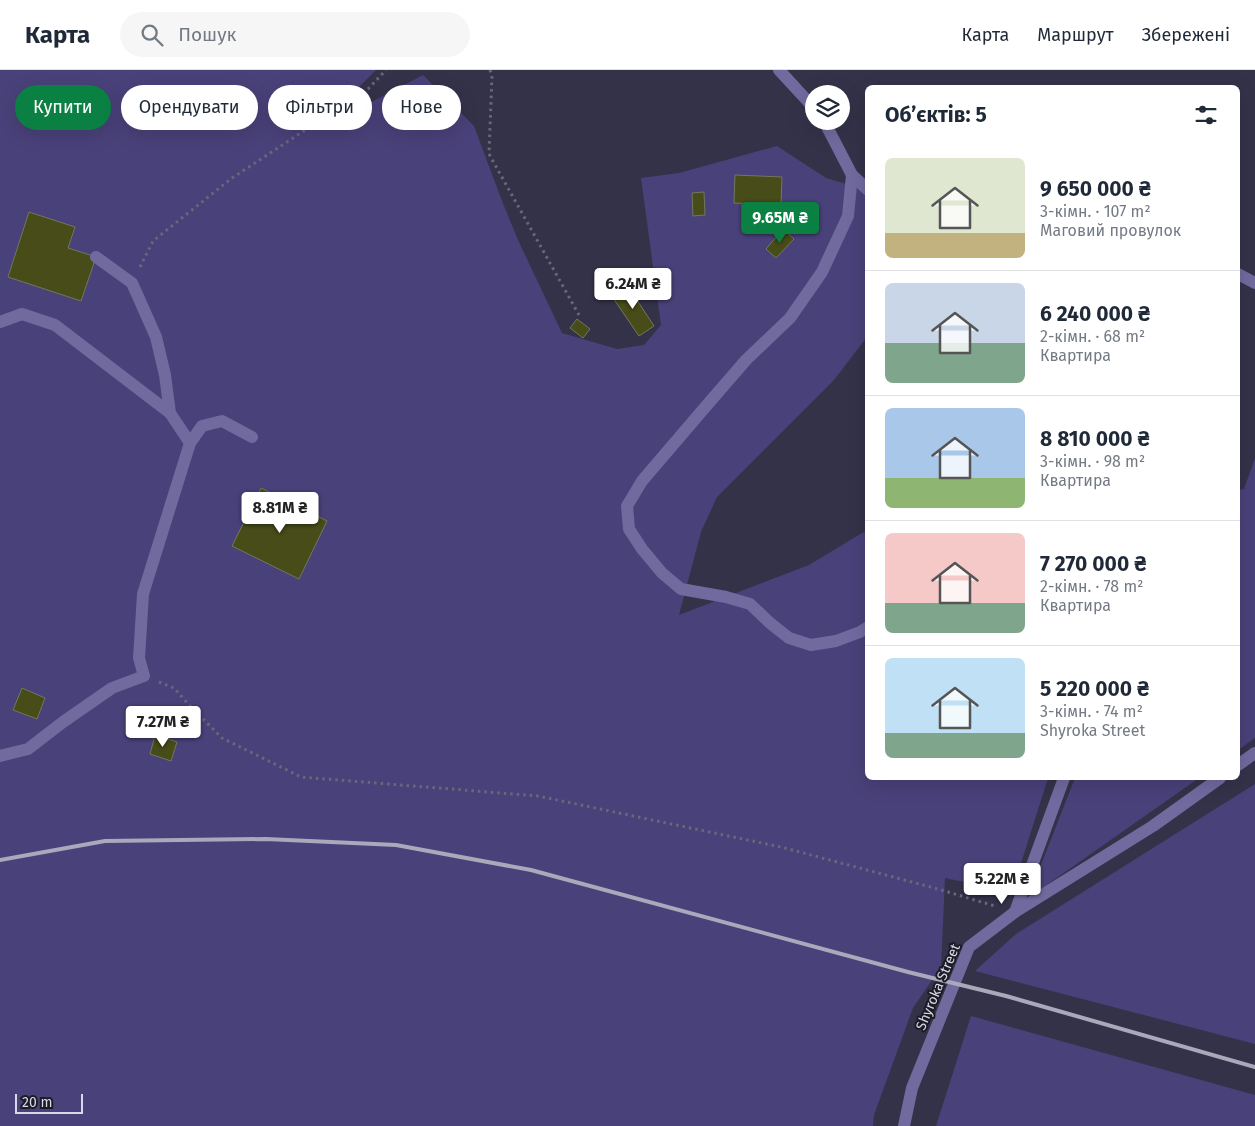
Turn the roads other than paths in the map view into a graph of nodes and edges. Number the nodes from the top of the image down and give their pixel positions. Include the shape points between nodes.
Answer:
1 (779, 70) edge
2 (805, 98) edge
3 (829, 130) edge
4 (852, 175) junction
5 (865, 187) edge
6 (96, 257) dead end
7 (1240, 275) edge
8 (1255, 283) edge
9 (0, 322) edge
10 (170, 413) junction
11 (252, 437) dead end
12 (190, 443) junction
13 (865, 629) edge
14 (1255, 753) edge
15 (0, 756) edge
16 (1240, 764) edge
17 (1063, 780) edge
18 (1217, 780) edge
19 (1014, 912) junction
20 (904, 1126) edge

1 - 2 street
3 - 4 street
4 - 5 street
4 - 13 street via 848,216 822,272 790,318 746,360 642,481 627,506 629,528 642,549 662,573 681,588 750,604 789,638 811,645 836,641
6 - 10 street via 132,283 156,336
7 - 8 street
9 - 10 street via 22,314 55,325
10 - 12 street
11 - 12 street via 222,421 202,426
12 - 15 street via 143,594 139,658 144,676 112,688 28,749
14 - 16 street
17 - 19 street
18 - 19 street, Shyroka Street via 1153,826
19 - 20 street, Shyroka Street via 970,947 912,1088

